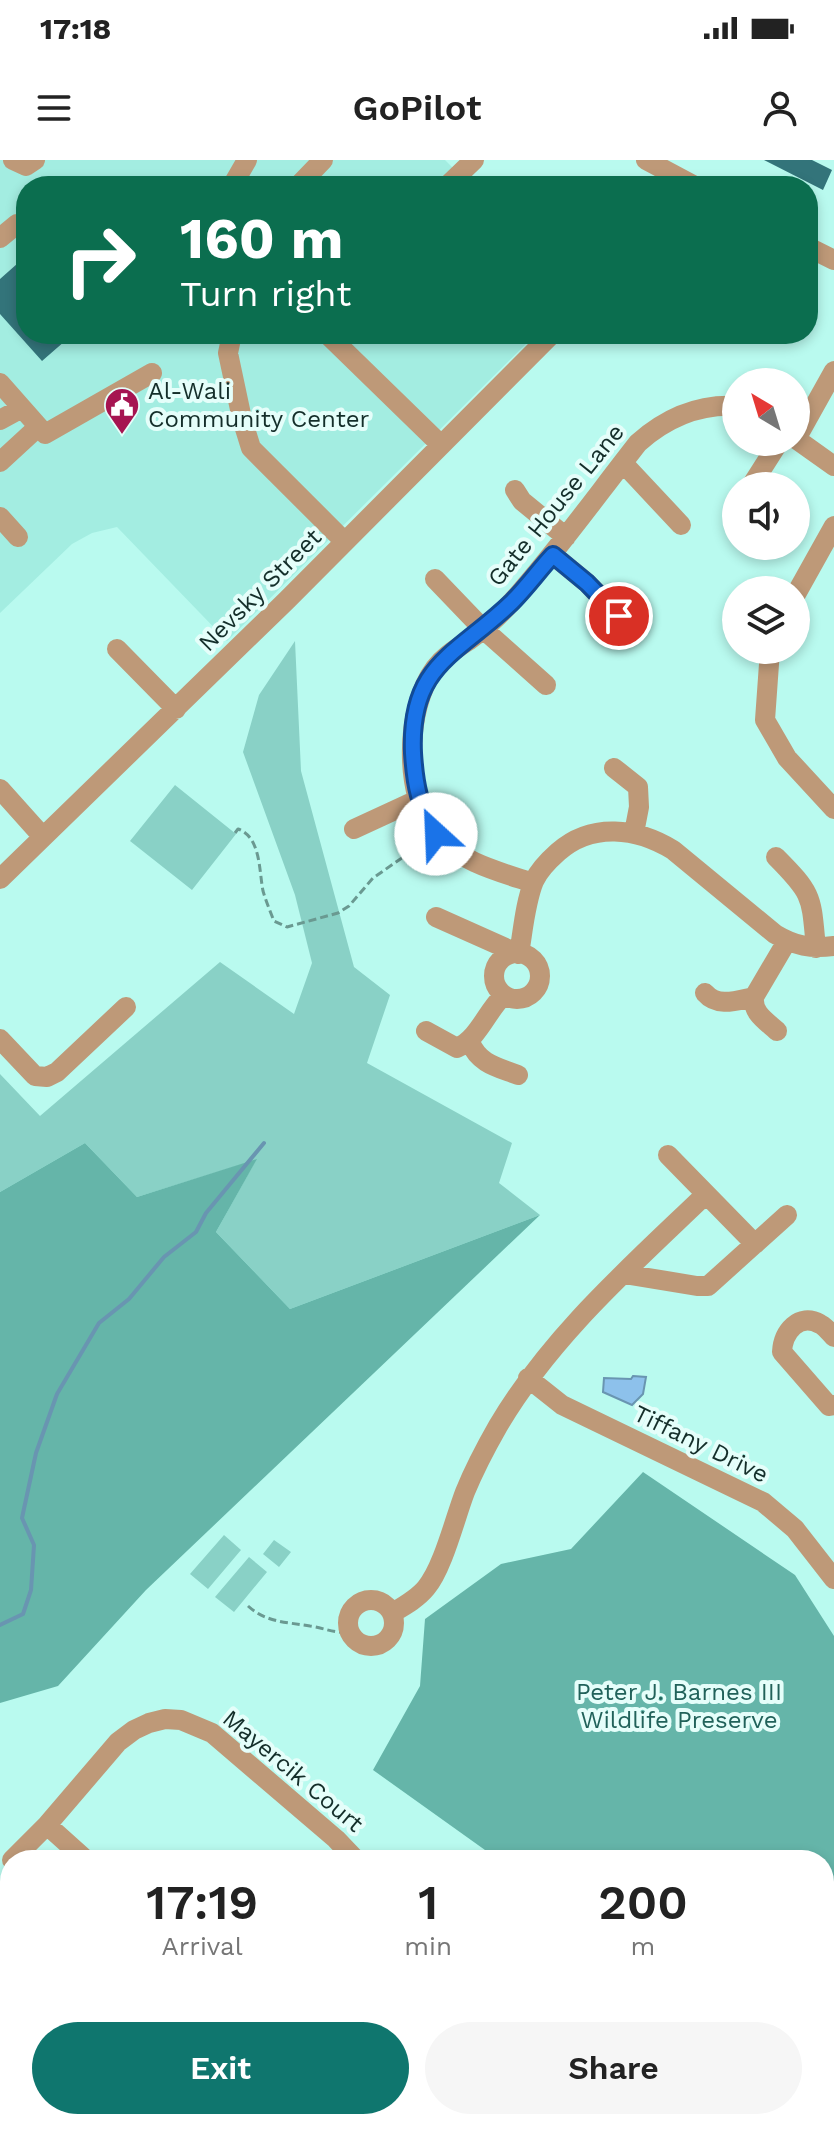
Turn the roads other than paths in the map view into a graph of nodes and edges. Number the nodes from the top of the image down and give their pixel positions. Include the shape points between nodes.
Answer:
1 (13, 160) edge
2 (35, 160) edge
3 (323, 160) edge
4 (646, 160) edge
5 (308, 176) edge
6 (676, 176) edge
7 (16, 225) edge
8 (0, 238) edge
9 (230, 344) edge
10 (337, 344) edge
11 (542, 344) edge
12 (834, 371) edge
13 (152, 373) dead end
14 (0, 383) edge
15 (722, 406) edge
16 (22, 408) junction
17 (810, 414) edge
18 (0, 420) edge
19 (42, 431) junction
20 (441, 445) junction
21 (810, 449) edge
22 (0, 462) edge
23 (623, 463) junction
24 (834, 466) edge
25 (515, 490) dead end
26 (0, 517) edge
27 (681, 525) dead end
28 (834, 526) edge
29 (18, 537) dead end
30 (566, 537) junction
31 (345, 542) junction
32 (553, 555) junction
33 (806, 576) edge
34 (435, 579) dead end
35 (619, 616) dead end
36 (482, 628) junction
37 (117, 649) dead end
38 (769, 664) edge
39 (546, 685) dead end
40 (176, 709) junction
41 (614, 768) dead end
42 (0, 789) edge
43 (419, 799) junction
44 (834, 809) edge
45 (354, 829) dead end
46 (634, 833) junction
47 (43, 837) junction
48 (776, 857) dead end
49 (0, 879) edge
50 (533, 883) junction
51 (436, 917) dead end
52 (787, 941) junction
53 (825, 947) edge
54 (519, 954) junction
55 (705, 993) dead end
56 (504, 995) junction
57 (754, 997) junction
58 (126, 1007) dead end
59 (426, 1031) dead end
60 (777, 1031) dead end
61 (0, 1039) edge
62 (470, 1042) junction
63 (518, 1075) dead end
64 (668, 1155) dead end
65 (705, 1195) junction
66 (787, 1215) dead end
67 (755, 1244) junction
68 (624, 1274) junction
69 (834, 1337) edge
70 (528, 1378) junction
71 (834, 1405) edge
72 (831, 1567) edge
73 (392, 1613) junction
74 (47, 1825) junction
75 (22, 1850) edge
76 (75, 1850) edge
77 (346, 1850) edge

1 - 2 street via 26,166
3 - 5 street
4 - 6 street
7 - 8 street
9 - 31 street via 251,448
10 - 20 street
11 - 20 street, Nevsky Street
12 - 17 street
13 - 19 street
14 - 16 street
15 - 23 street, Gate House Lane via 683,413 651,432
16 - 18 street
16 - 19 street
19 - 22 street
20 - 31 street, Nevsky Street
21 - 24 street
23 - 27 street
23 - 30 street, Gate House Lane
25 - 30 street
26 - 29 street
28 - 33 street
30 - 32 street, Gate House Lane
31 - 40 street, Nevsky Street
32 - 35 street
32 - 36 street, Gate House Lane
34 - 36 street
36 - 39 street
36 - 43 street, Gate House Lane via 442,660 419,696 413,737
37 - 40 street
38 - 44 street via 765,720 787,758
40 - 47 street, Nevsky Street
41 - 46 street via 638,787
42 - 47 street
43 - 45 street
43 - 50 street, Gate House Lane via 422,813 452,849
46 - 50 street via 581,837 549,859
46 - 52 street via 673,850
47 - 49 street, Nevsky Street
48 - 53 street via 807,891
50 - 54 street
51 - 54 street
52 - 53 street
52 - 57 street
54 - 56 street via 504,957 495,969 495,983
54 - 56 street via 537,966 537,988 518,999
55 - 57 street via 726,1003
56 - 62 street
57 - 60 street via 756,1011
58 - 61 street via 47,1077 35,1076
59 - 62 street via 457,1048
62 - 63 street via 484,1061
64 - 65 street
65 - 67 street
65 - 68 street
66 - 67 street
67 - 68 street via 708,1286
68 - 70 street via 569,1327
69 - 71 street via 820,1324 805,1320 795,1323 782,1344 782,1352 829,1406
70 - 72 street, Tiffany Drive via 562,1405 763,1502
70 - 73 street via 466,1490 427,1587
73 - 73 street via 381,1602 358,1604 349,1616 350,1632 359,1643 380,1645 391,1634
74 - 75 street, Mayercik Court
74 - 76 street
74 - 77 street, Mayercik Court via 126,1736 149,1723 181,1720 212,1733

